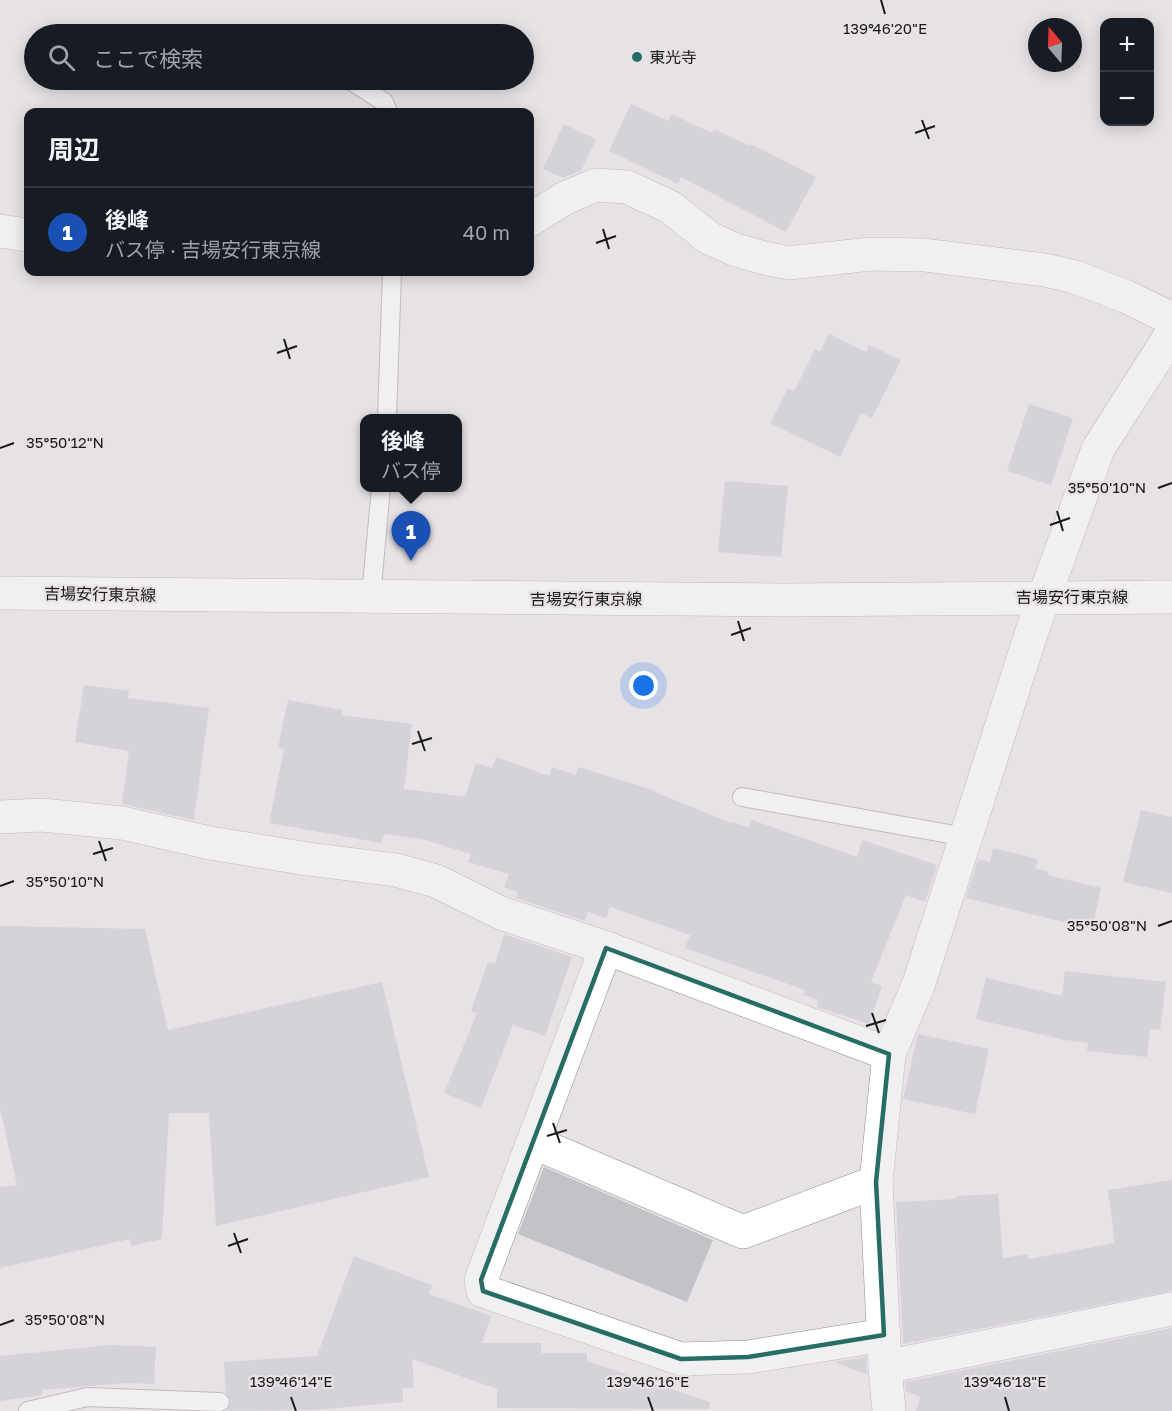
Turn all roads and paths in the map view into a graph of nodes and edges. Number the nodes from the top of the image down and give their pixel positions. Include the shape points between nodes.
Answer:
1 (365, 90) edge
2 (386, 108) edge
3 (534, 217) edge
4 (0, 231) edge
5 (24, 234) edge
6 (393, 276) edge
7 (1172, 319) edge
8 (1172, 333) edge
9 (387, 414) edge
10 (381, 492) edge
11 (0, 593) edge
12 (371, 597) junction
13 (1044, 597) junction
14 (1172, 597) edge
15 (742, 797) dead end
16 (0, 817) edge
17 (966, 837) junction
18 (606, 948) junction
19 (890, 1054) junction
20 (533, 1142) junction
21 (876, 1182) junction
22 (1172, 1308) edge
23 (884, 1335) junction
24 (885, 1367) junction
25 (220, 1402) dead end
26 (28, 1411) edge
27 (889, 1411) edge

1 - 2 lane
3 - 7 street via 596,185 627,187 670,207 709,238 764,258 789,263 871,254 924,255 1045,270 1127,297
4 - 5 street
6 - 9 lane
8 - 13 street via 1098,449
10 - 12 lane
11 - 12 street, 吉場安行東京線
12 - 13 street, 吉場安行東京線
13 - 14 street, 吉場安行東京線
13 - 17 street
15 - 17 lane
16 - 18 street via 42,815 122,823 210,843 396,870 436,880 501,913
17 - 19 street via 919,983
18 - 19 street
18 - 20 street
19 - 21 street
20 - 21 street via 743,1232
20 - 23 street via 481,1280 483,1291 681,1359 748,1357
21 - 23 street
22 - 24 street
23 - 24 street
24 - 27 street
25 - 26 lane via 87,1397

